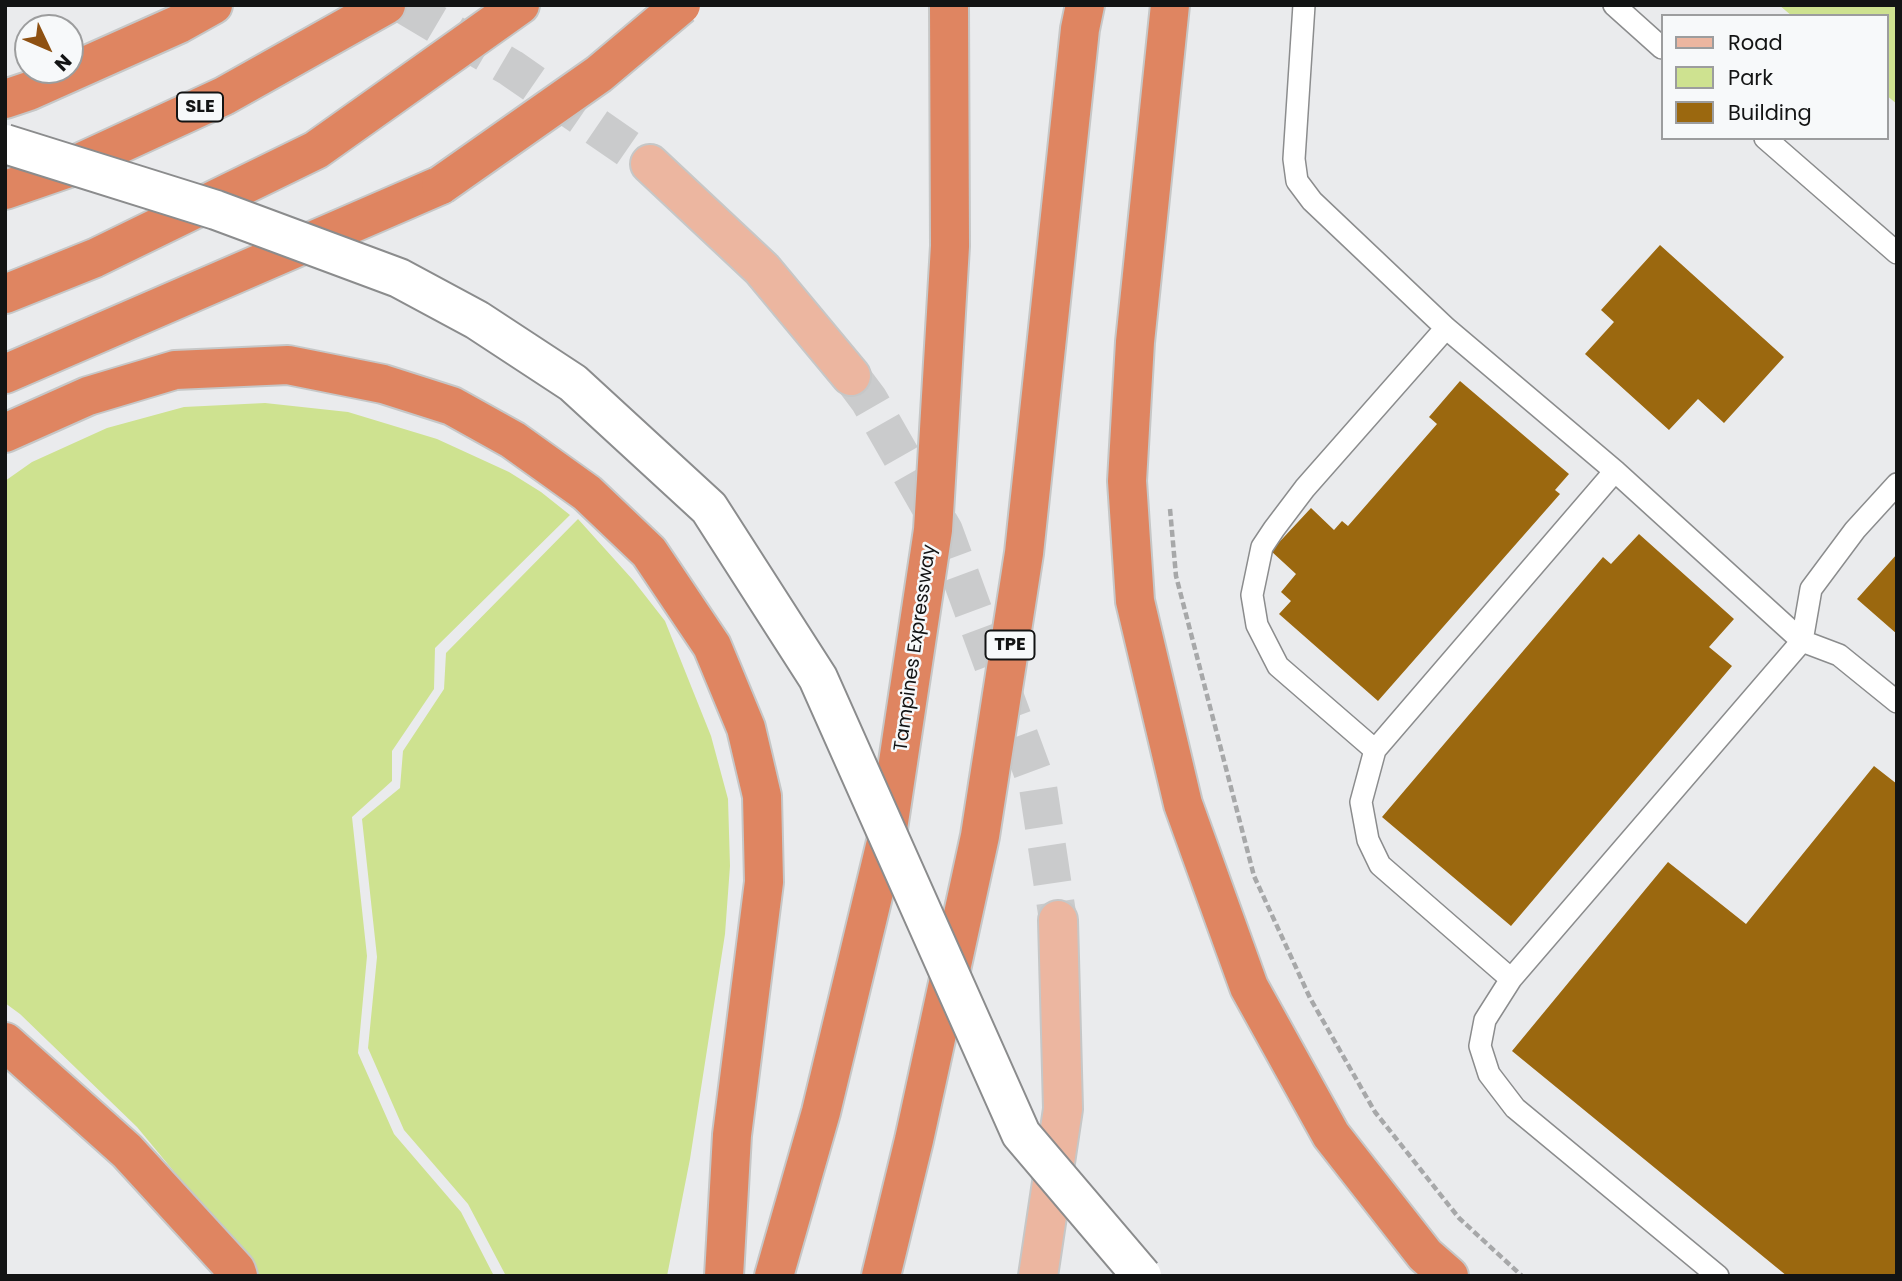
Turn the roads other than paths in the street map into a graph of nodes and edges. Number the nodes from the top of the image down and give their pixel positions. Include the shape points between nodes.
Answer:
1 (213, 5) edge
2 (386, 5) edge
3 (520, 5) edge
4 (681, 5) edge
5 (949, 5) edge
6 (1085, 5) edge
7 (1170, 5) edge
8 (1304, 5) edge
9 (1614, 5) edge
10 (1660, 46) edge
11 (5, 99) edge
12 (1767, 140) edge
13 (5, 144) edge
14 (649, 164) tunnel mouth
15 (5, 190) edge
16 (1897, 253) edge
17 (5, 294) edge
18 (1446, 328) junction
19 (5, 374) edge
20 (851, 376) tunnel mouth
21 (5, 433) edge
22 (1615, 471) junction
23 (1897, 484) edge
24 (1802, 641) junction
25 (1897, 702) edge
26 (1375, 750) junction
27 (1058, 920) tunnel mouth
28 (1511, 979) junction
29 (5, 1042) edge
30 (238, 1276) edge
31 (723, 1276) edge
32 (774, 1276) edge
33 (881, 1276) edge
34 (1038, 1276) edge
35 (1142, 1276) edge
36 (1449, 1276) edge
37 (1718, 1276) edge

1 - 11 highway
2 - 15 highway, SLE via 224,96 66,169
3 - 17 highway via 316,150 95,258
4 - 19 highway, bridge via 599,74 440,185
5 - 32 highway, Tampines Expressway via 950,246 933,530 886,842 821,1112
6 - 33 highway, TPE via 1024,553 980,836
7 - 36 highway via 1135,342 1127,481 1135,601 1183,803 1249,987 1331,1135 1425,1255
8 - 18 lane via 1294,159 1297,181 1312,201
9 - 10 lane
12 - 16 lane
13 - 35 main road, bridge via 216,210 399,278 477,320 573,383 709,508 818,678 1020,1134
14 - 20 main road via 762,269
18 - 22 lane
18 - 26 lane via 1305,488 1275,529 1262,547 1252,595 1258,625 1278,666
21 - 31 highway via 88,396 176,370 288,365 383,384 452,406 513,440 587,493 649,552 712,646 746,728 762,796 764,882 732,1135
22 - 24 lane
22 - 26 lane
23 - 24 lane via 1811,589
24 - 25 lane via 1839,655
24 - 28 lane
26 - 28 lane via 1362,802 1368,840 1380,865
27 - 34 main road via 1063,1109
28 - 37 lane via 1485,1020 1480,1046 1489,1074 1516,1108
29 - 30 highway via 127,1152

